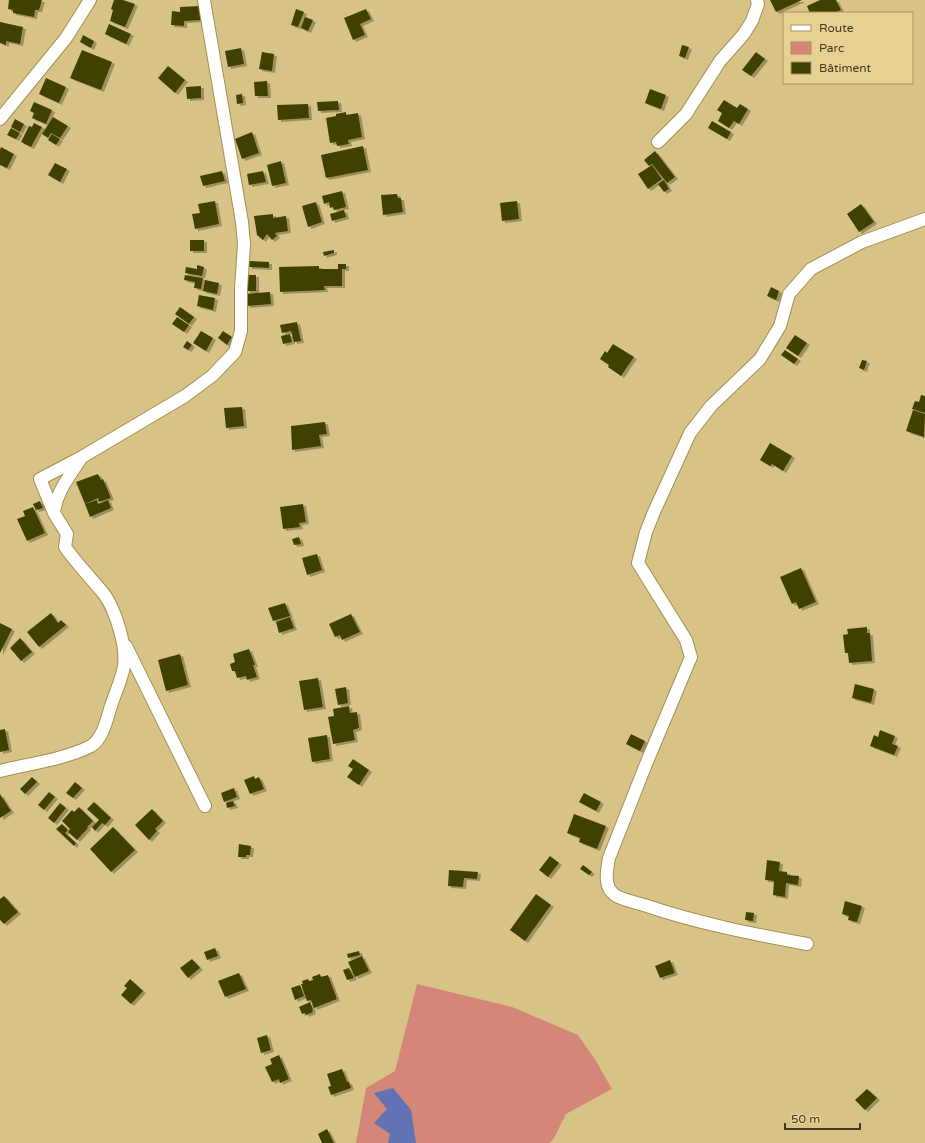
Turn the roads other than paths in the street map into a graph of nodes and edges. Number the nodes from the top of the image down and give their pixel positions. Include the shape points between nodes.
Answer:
1 (90, 0) edge
2 (204, 0) edge
3 (757, 0) edge
4 (0, 119) edge
5 (658, 142) dead end
6 (925, 219) edge
7 (82, 457) junction
8 (54, 513) junction
9 (124, 643) junction
10 (0, 771) edge
11 (205, 806) dead end
12 (807, 944) dead end

1 - 4 street via 66,38
2 - 7 street via 242,222 244,244 241,331 235,352 212,376 185,396
3 - 5 street via 758,4 749,26 720,61 686,114
6 - 12 street via 862,242 836,255 811,269 789,294 780,326 760,359 710,406 690,433 654,512 638,563 686,640 691,658 609,858 606,872 608,885 615,895 681,917
7 - 8 street via 60,492
7 - 8 street via 40,480
8 - 9 street via 67,534 65,547 105,595
9 - 10 street via 124,666 109,715 97,741 65,755
9 - 11 street

